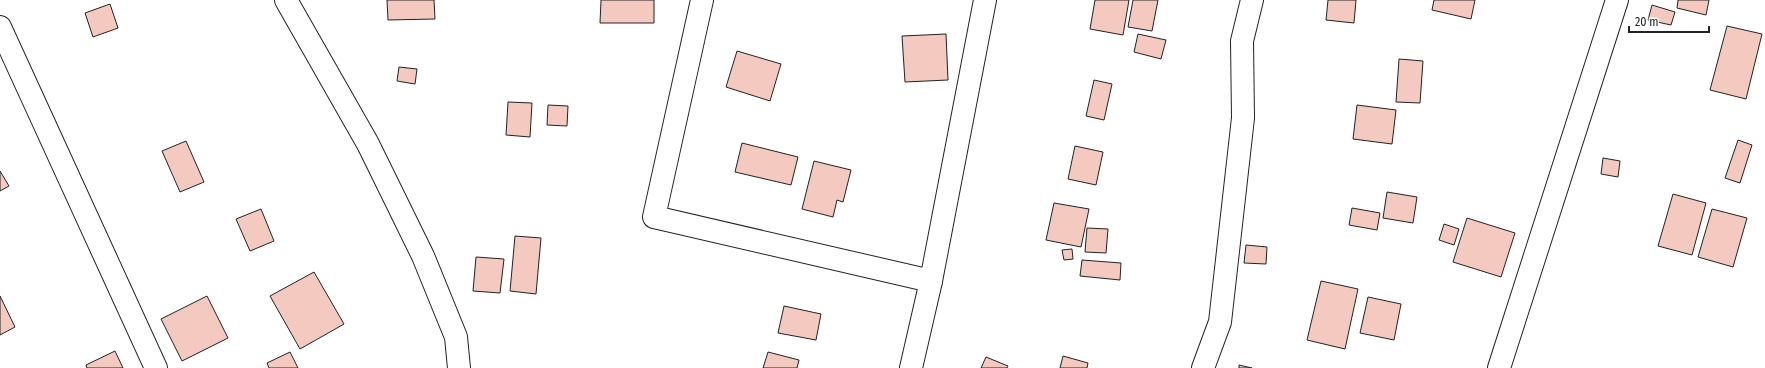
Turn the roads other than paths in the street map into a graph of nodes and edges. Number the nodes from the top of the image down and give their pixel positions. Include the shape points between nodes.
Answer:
1 (286, 0) edge
2 (702, 0) edge
3 (985, 0) edge
4 (1252, 0) edge
5 (1617, 0) edge
6 (0, 26) edge
7 (931, 281) junction
8 (156, 368) edge
9 (459, 368) edge
10 (911, 368) edge
11 (1203, 368) edge
12 (1499, 368) edge

1 - 9 street via 368,144 423,256 456,337
2 - 7 street via 654,217
3 - 7 street
4 - 11 street via 1242,41 1243,118 1220,322
5 - 12 street
6 - 8 street
7 - 10 street

